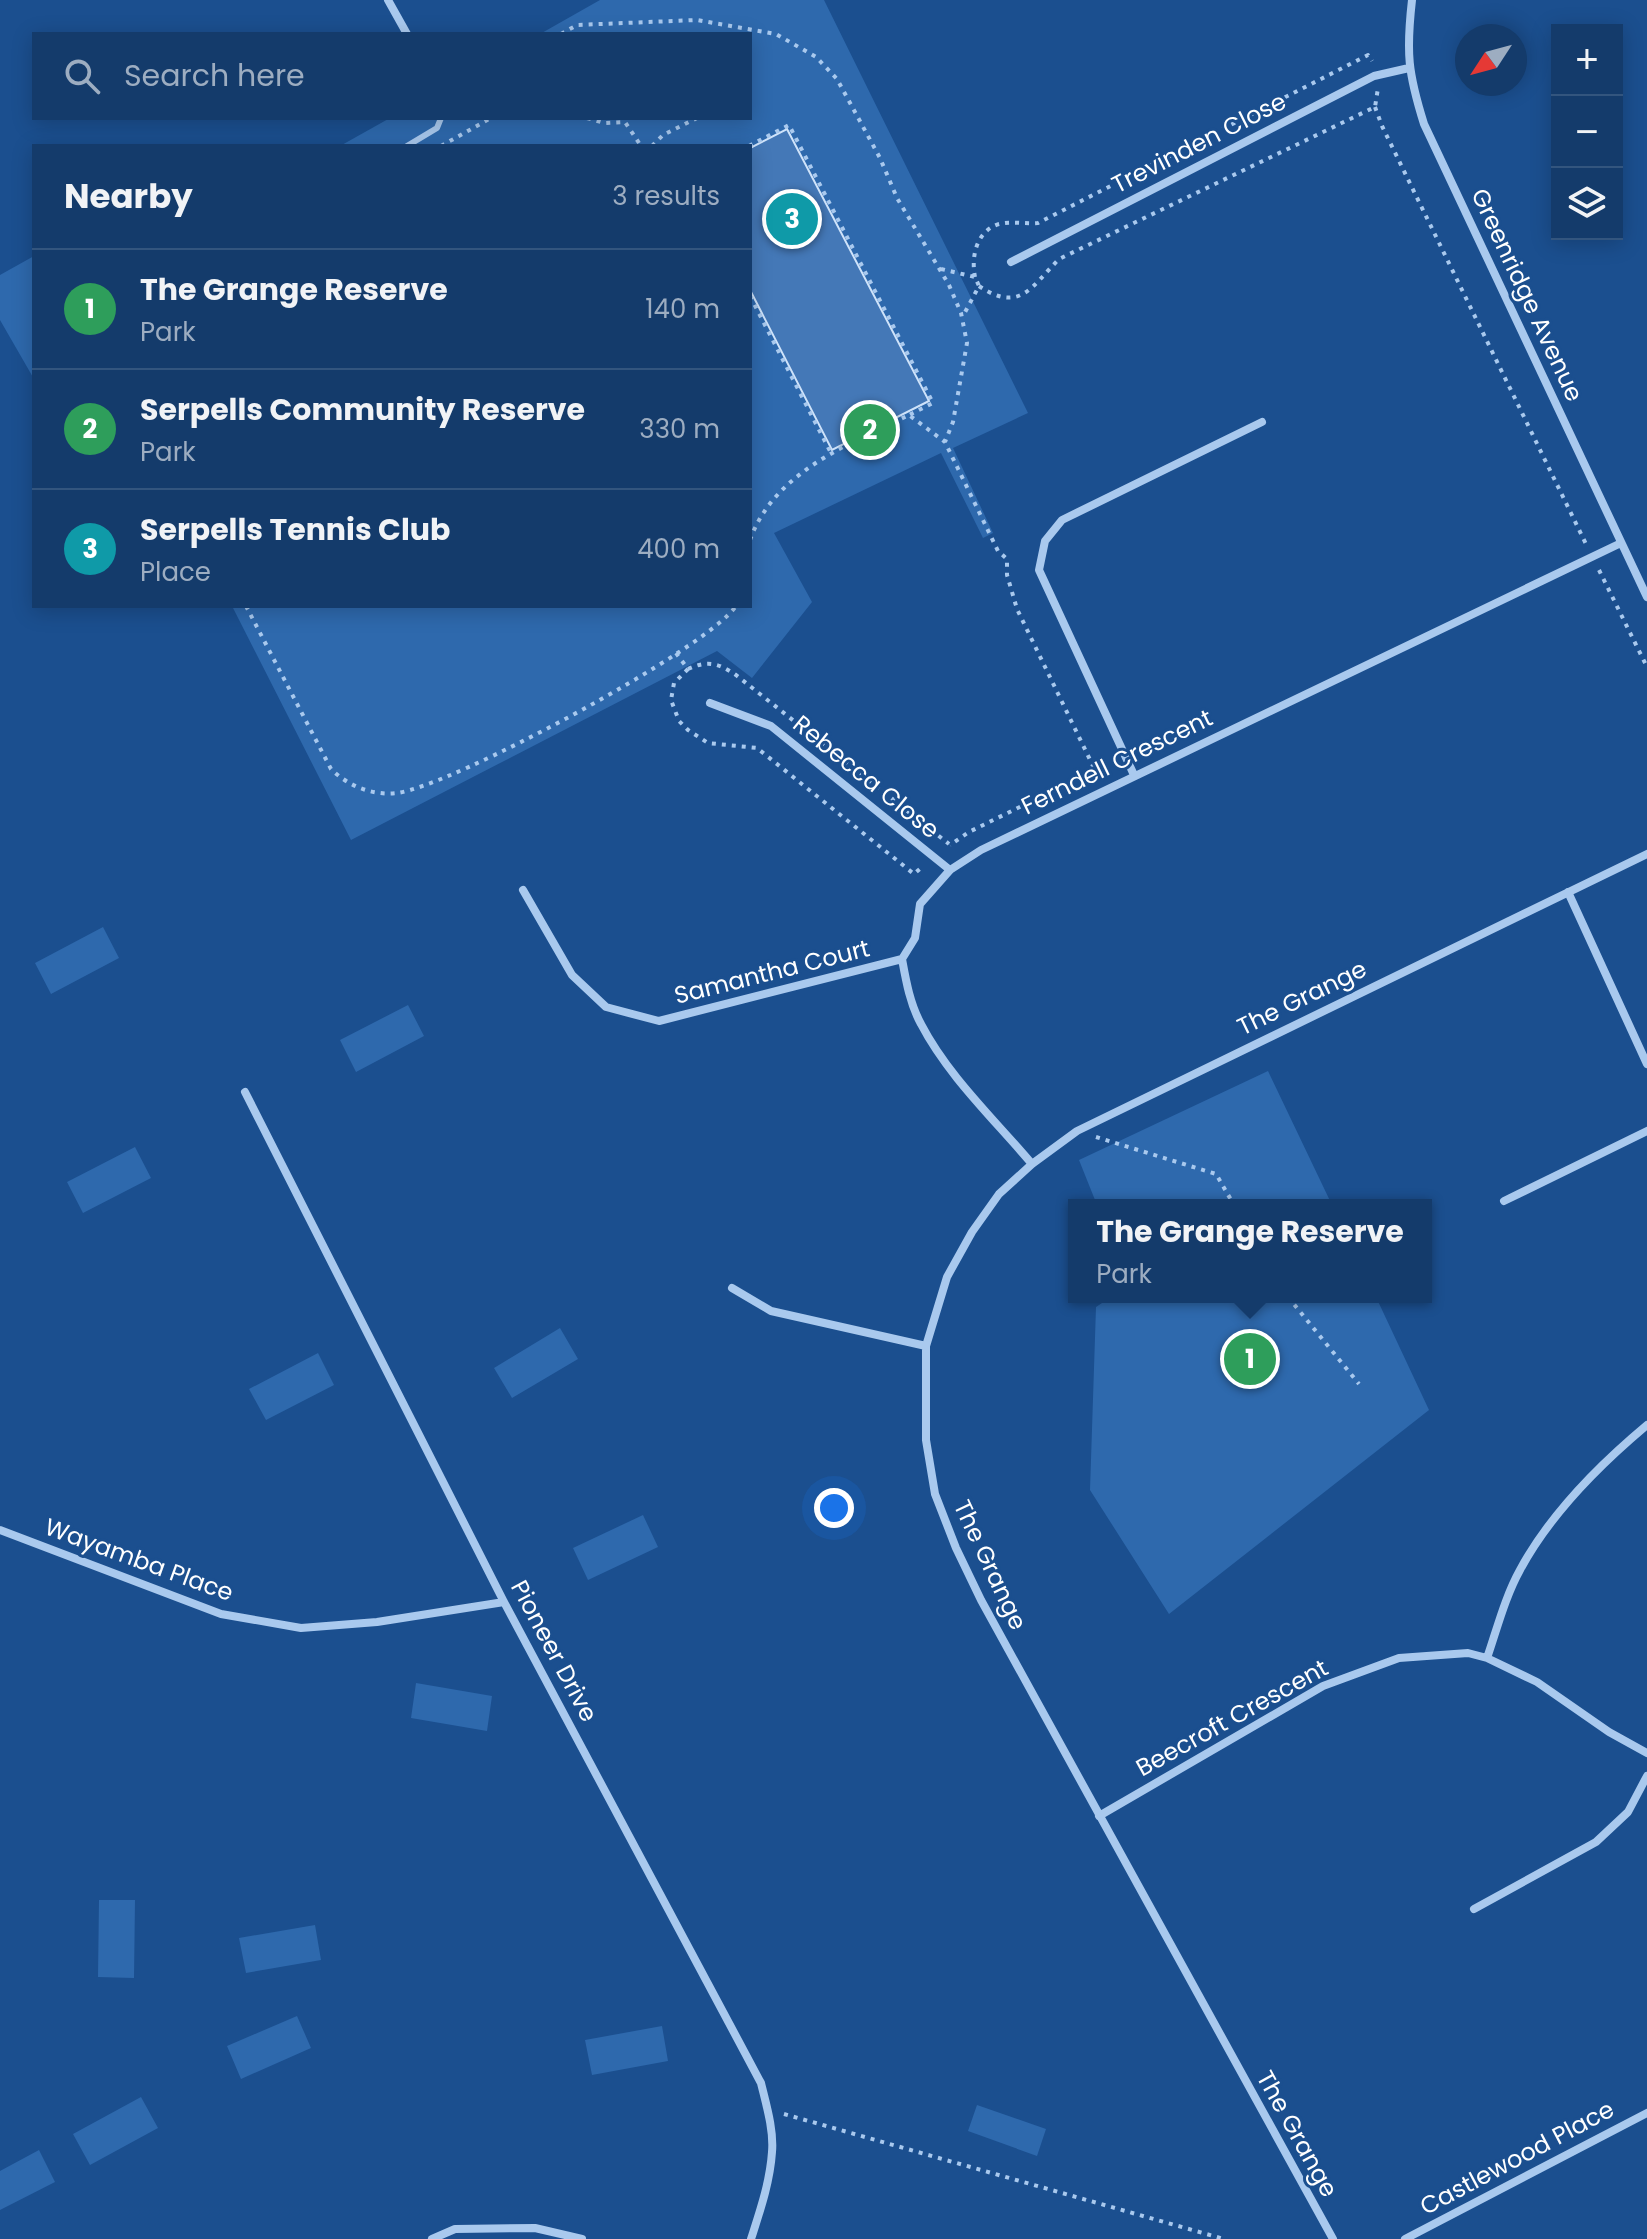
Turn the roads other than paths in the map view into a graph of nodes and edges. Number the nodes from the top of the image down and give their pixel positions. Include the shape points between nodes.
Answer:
1 (388, 0) edge
2 (1412, 0) edge
3 (406, 32) edge
4 (1409, 68) junction
5 (440, 120) edge
6 (410, 144) edge
7 (1011, 262) dead end
8 (1262, 422) dead end
9 (1621, 543) junction
10 (1647, 597) edge
11 (710, 703) dead end
12 (1134, 775) junction
13 (1647, 854) edge
14 (950, 870) junction
15 (523, 890) dead end
16 (1568, 892) junction
17 (902, 959) junction
18 (1647, 1064) edge
19 (245, 1092) dead end
20 (1647, 1131) edge
21 (1032, 1164) junction
22 (1504, 1201) dead end
23 (732, 1288) dead end
24 (926, 1346) junction
25 (1647, 1425) edge
26 (0, 1530) edge
27 (504, 1602) junction
28 (1487, 1658) junction
29 (1647, 1753) edge
30 (1647, 1776) edge
31 (1099, 1816) junction
32 (1474, 1909) dead end
33 (1647, 2113) edge
34 (432, 2239) edge
35 (582, 2239) edge
36 (751, 2239) edge
37 (1333, 2239) edge
38 (1405, 2239) edge

1 - 3 street
2 - 4 street, Greenridge Avenue
4 - 7 street, Trevinden Close via 1380,74
4 - 9 street, Greenridge Avenue via 1424,124
5 - 6 lane via 437,128
8 - 12 street via 1062,520 1045,541 1039,570
9 - 10 street, Greenridge Avenue
9 - 12 street, Ferndell Crescent
11 - 14 street, Rebecca Close via 771,726
12 - 14 street, Ferndell Crescent
13 - 16 street, The Grange
14 - 17 street, Ferndell Crescent via 920,904 915,938
15 - 17 street, Samantha Court via 572,975 606,1007 659,1021
16 - 18 street
16 - 21 street, The Grange via 1077,1131
17 - 21 street via 920,1022 941,1056
19 - 27 street, Pioneer Drive
20 - 22 street
21 - 24 street, The Grange via 999,1194 972,1232 947,1277
23 - 24 street via 771,1311
24 - 31 street, The Grange via 926,1440 935,1494 981,1600
25 - 28 street via 1605,1461 1556,1517 1519,1571
26 - 27 street, Wayamba Place via 221,1614 301,1628
27 - 36 street, Pioneer Drive via 761,2083 773,2150
28 - 29 street, Beecroft Crescent via 1537,1682
28 - 31 street, Beecroft Crescent via 1468,1653 1399,1658 1323,1686
30 - 32 street via 1628,1812 1596,1842
31 - 37 street, The Grange
33 - 38 street, Castlewood Place
34 - 35 street via 455,2229 535,2228

